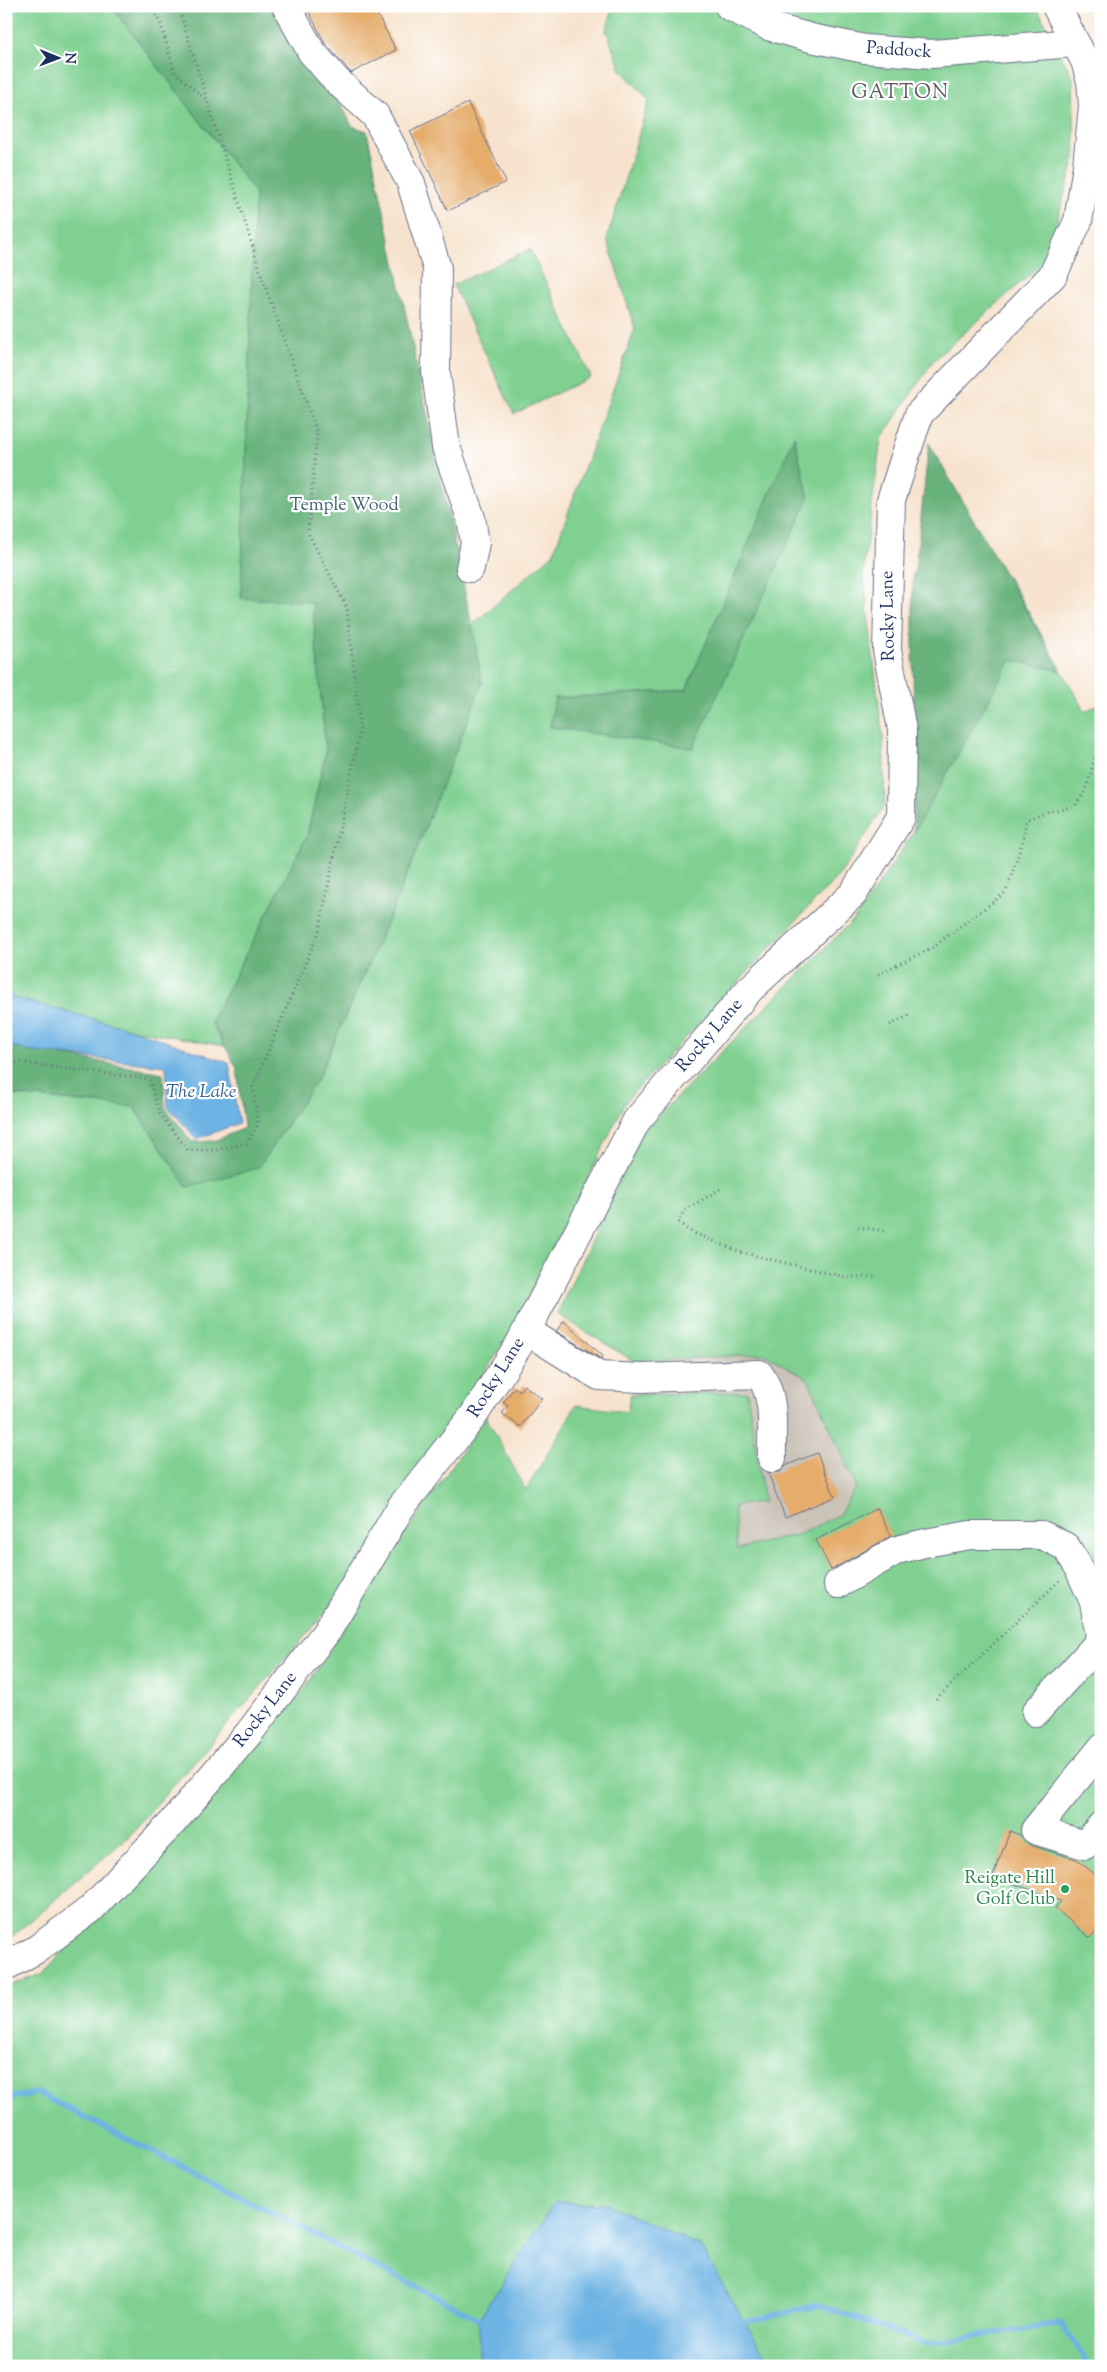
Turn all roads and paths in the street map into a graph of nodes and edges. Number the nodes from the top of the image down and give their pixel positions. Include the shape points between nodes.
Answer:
1 (151, 6) edge
2 (178, 6) edge
3 (286, 6) edge
4 (729, 6) edge
5 (1056, 6) edge
6 (1075, 43) junction
7 (1096, 80) edge
8 (207, 101) junction
9 (1091, 207) edge
10 (470, 568) dead end
11 (1101, 737) edge
12 (878, 974) dead end
13 (912, 1014) dead end
14 (890, 1026) dead end
15 (6, 1061) edge
16 (720, 1189) dead end
17 (858, 1227) dead end
18 (885, 1231) dead end
19 (876, 1277) dead end
20 (527, 1331) junction
21 (772, 1458) dead end
22 (1079, 1568) junction
23 (838, 1584) dead end
24 (1101, 1642) edge
25 (936, 1699) dead end
26 (1036, 1712) dead end
27 (1101, 1749) edge
28 (1101, 1826) edge
29 (6, 1966) edge

1 - 8 path via 160,22 175,72
2 - 8 path
3 - 10 street via 311,51 336,80 375,115 411,183 438,268 436,373 446,448 471,518 475,543
4 - 6 street, Paddock via 768,26 865,49 932,54
5 - 6 street, Rocky Lane
6 - 7 street, Rocky Lane
7 - 9 street, Rocky Lane
8 - 15 path via 261,274 318,433 308,533 347,608 360,730 320,931 253,1087 258,1124 247,1143 215,1150 188,1150 160,1114 149,1079
9 - 20 street, Rocky Lane via 1078,221 1053,275 920,414 892,500 887,650 902,730 901,817 854,894 750,989 637,1120
11 - 12 path via 1086,790 1075,806 1026,820 1024,840 1006,892 932,948
13 - 14 path
16 - 19 path via 684,1210 678,1222 689,1231 740,1252 845,1277
17 - 18 path
20 - 21 street via 599,1376 642,1378 759,1374 767,1384 771,1398
20 - 29 street, Rocky Lane via 474,1416 401,1507 327,1631 249,1733 173,1822 91,1908 37,1950
22 - 23 street via 1066,1547 1042,1535 970,1535 897,1550
22 - 24 street via 1094,1602
22 - 25 path via 1056,1583
24 - 26 street
27 - 28 street via 1035,1830 1085,1844

